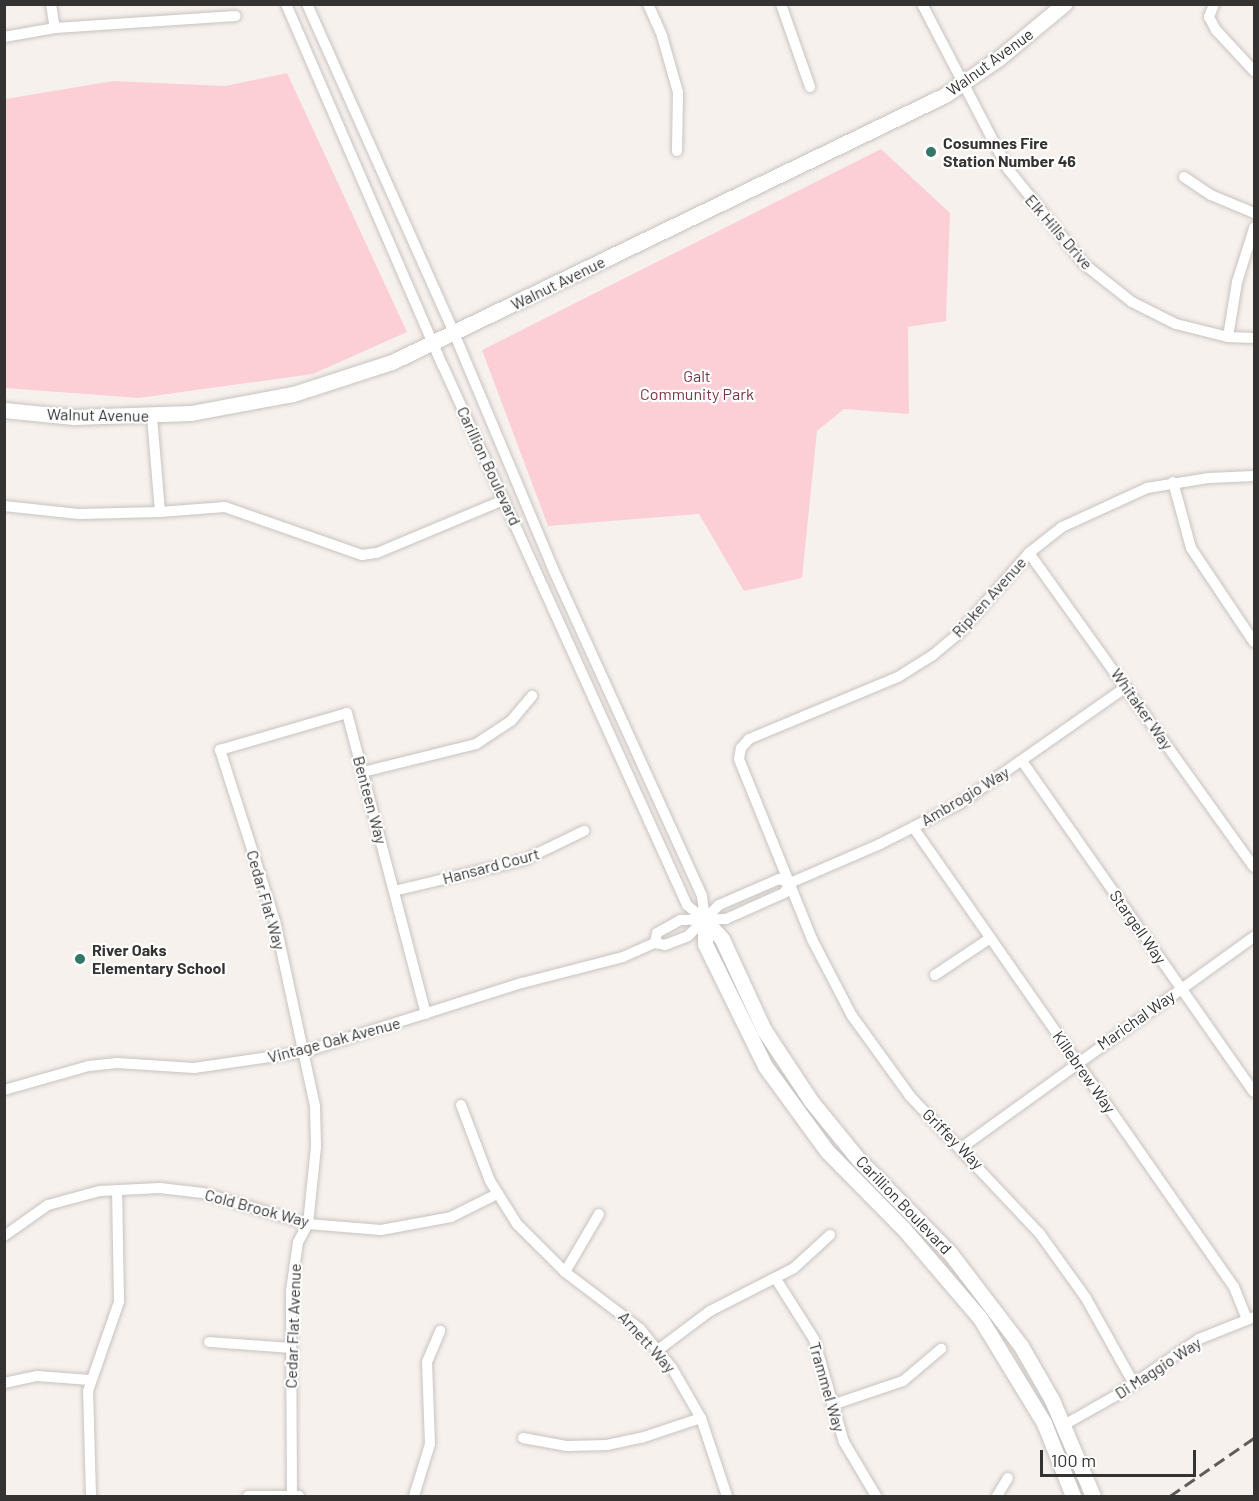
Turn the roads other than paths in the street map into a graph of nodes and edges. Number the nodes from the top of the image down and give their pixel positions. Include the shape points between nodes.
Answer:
1 (51, 4) edge
2 (286, 4) edge
3 (307, 4) edge
4 (648, 4) edge
5 (781, 4) edge
6 (922, 4) edge
7 (1064, 4) edge
8 (1214, 4) edge
9 (236, 16) dead end
10 (55, 28) junction
11 (4, 37) edge
12 (1254, 71) edge
13 (963, 83) junction
14 (810, 87) dead end
15 (677, 151) dead end
16 (1184, 177) dead end
17 (1254, 213) edge
18 (1254, 228) edge
19 (454, 333) junction
20 (1228, 337) junction
21 (1254, 338) edge
22 (432, 343) junction
23 (4, 410) edge
24 (152, 416) junction
25 (1251, 476) edge
26 (1173, 482) junction
27 (504, 500) junction
28 (4, 506) edge
29 (160, 512) junction
30 (1029, 553) junction
31 (1254, 642) edge
32 (1126, 687) junction
33 (532, 696) dead end
34 (220, 750) joint
35 (1022, 761) junction
36 (363, 772) junction
37 (913, 827) junction
38 (584, 831) dead end
39 (1254, 867) edge
40 (790, 883) junction
41 (394, 891) junction
42 (705, 920) junction
43 (1254, 937) edge
44 (989, 939) junction
45 (655, 943) junction
46 (935, 975) dead end
47 (1181, 989) junction
48 (426, 1014) junction
49 (304, 1052) junction
50 (1077, 1062) junction
51 (4, 1090) edge
52 (1254, 1092) edge
53 (461, 1105) dead end
54 (961, 1148) junction
55 (117, 1190) junction
56 (498, 1194) junction
57 (599, 1214) dead end
58 (308, 1224) junction
59 (830, 1235) dead end
60 (4, 1236) edge
61 (565, 1272) junction
62 (776, 1279) junction
63 (1251, 1319) edge
64 (440, 1331) dead end
65 (209, 1342) dead end
66 (290, 1348) junction
67 (941, 1349) dead end
68 (658, 1350) junction
69 (90, 1380) junction
70 (4, 1383) edge
71 (1134, 1384) junction
72 (832, 1405) junction
73 (700, 1418) junction
74 (1064, 1425) junction
75 (523, 1438) dead end
76 (1008, 1478) dead end
77 (294, 1496) edge
78 (91, 1497) edge
79 (248, 1497) edge
80 (414, 1497) edge
81 (727, 1497) edge
82 (876, 1497) edge
83 (997, 1497) edge
84 (1073, 1497) edge
85 (1093, 1497) edge

1 - 10 street
2 - 22 street, Carillion Boulevard
3 - 19 street, Carillion Boulevard
4 - 15 street via 663,36 678,93
5 - 14 street
6 - 13 street, Elk Hills Drive
7 - 13 street, Walnut Avenue
8 - 12 street via 1209,17 1216,30
9 - 10 street
10 - 11 street
13 - 19 street, Walnut Avenue via 906,115
13 - 20 street, Elk Hills Drive via 1008,169 1084,264 1118,292 1159,316
16 - 17 street via 1211,195
18 - 20 street via 1237,282
19 - 22 street, Walnut Avenue
19 - 42 street, Carillion Boulevard via 554,571 702,896
20 - 21 street, Elk Hills Drive
22 - 24 street, Walnut Avenue via 353,376 293,394 243,406
22 - 27 street, Carillion Boulevard
23 - 24 street, Walnut Avenue via 74,417
24 - 29 street
25 - 26 street, Ripken Avenue
26 - 30 street, Ripken Avenue via 1130,492 1099,507 1062,527
26 - 31 street via 1191,548
27 - 29 street via 377,553 362,555 225,507
27 - 42 street, Carillion Boulevard via 687,906
28 - 29 street via 79,514
30 - 32 street, Whitaker Way
30 - 40 street, Ripken Avenue via 959,633 933,656 898,677 749,740 741,748 739,759 746,780
32 - 35 street, Ambrogio Way
32 - 39 street, Whitaker Way
33 - 36 street via 511,721 477,744
34 - 36 street, Benteen Way via 347,714
34 - 49 street, Cedar Flat Way via 275,921
35 - 37 street, Ambrogio Way via 958,804
35 - 47 street, Stargell Way
36 - 41 street, Benteen Way
37 - 40 street, Ambrogio Way
37 - 44 street, Killebrew Way
38 - 41 street, Hansard Court via 524,860
40 - 42 street, Ambrogio Way via 784,893 726,919
40 - 54 street, Griffey Way via 812,939 852,1016 909,1096
41 - 48 street, Benteen Way
42 - 45 street, Vintage Oak Avenue via 688,936 665,945
42 - 45 street, Vintage Oak Avenue via 680,920 657,933
42 - 74 street, Carillion Boulevard via 722,939 764,1030 811,1101 859,1160 929,1229 980,1288 1021,1346
42 - 84 street, Carillion Boulevard via 705,944 765,1066 827,1151 903,1228 980,1318 1044,1423
43 - 47 street, Marichal Way
44 - 46 street
44 - 50 street, Killebrew Way
45 - 48 street, Vintage Oak Avenue via 623,957
47 - 50 street, Marichal Way
47 - 52 street, Stargell Way
48 - 49 street, Vintage Oak Avenue
49 - 51 street, Vintage Oak Avenue via 206,1067 117,1063 89,1066
49 - 58 street, Cedar Flat Avenue via 316,1127
50 - 54 street, Marichal Way
50 - 63 street, Killebrew Way via 1234,1287
53 - 56 street, Arnett Way
54 - 71 street, Griffey Way via 1009,1196 1063,1264
55 - 58 street, Cold Brook Way via 160,1188 203,1193
55 - 60 street, Cold Brook Way via 64,1199 33,1214
55 - 69 street via 119,1302
56 - 58 street, Cold Brook Way via 451,1217 404,1228
56 - 61 street, Arnett Way via 527,1236
57 - 61 street
58 - 66 street, Cedar Flat Avenue via 298,1242
59 - 62 street
61 - 68 street, Arnett Way via 621,1312
62 - 68 street via 710,1311
62 - 72 street, Trammel Way via 814,1339
63 - 71 street, Di Maggio Way via 1199,1339
64 - 80 street via 427,1362 430,1444
65 - 66 street
66 - 77 street, Cedar Flat Avenue
67 - 72 street via 903,1381
68 - 73 street, Arnett Way
69 - 70 street via 37,1376
69 - 78 street
71 - 74 street, Di Maggio Way
72 - 82 street, Trammel Way via 850,1457
73 - 75 street via 607,1445 567,1446
73 - 81 street, Arnett Way
74 - 85 street, Carillion Boulevard
76 - 83 street
77 - 79 street

